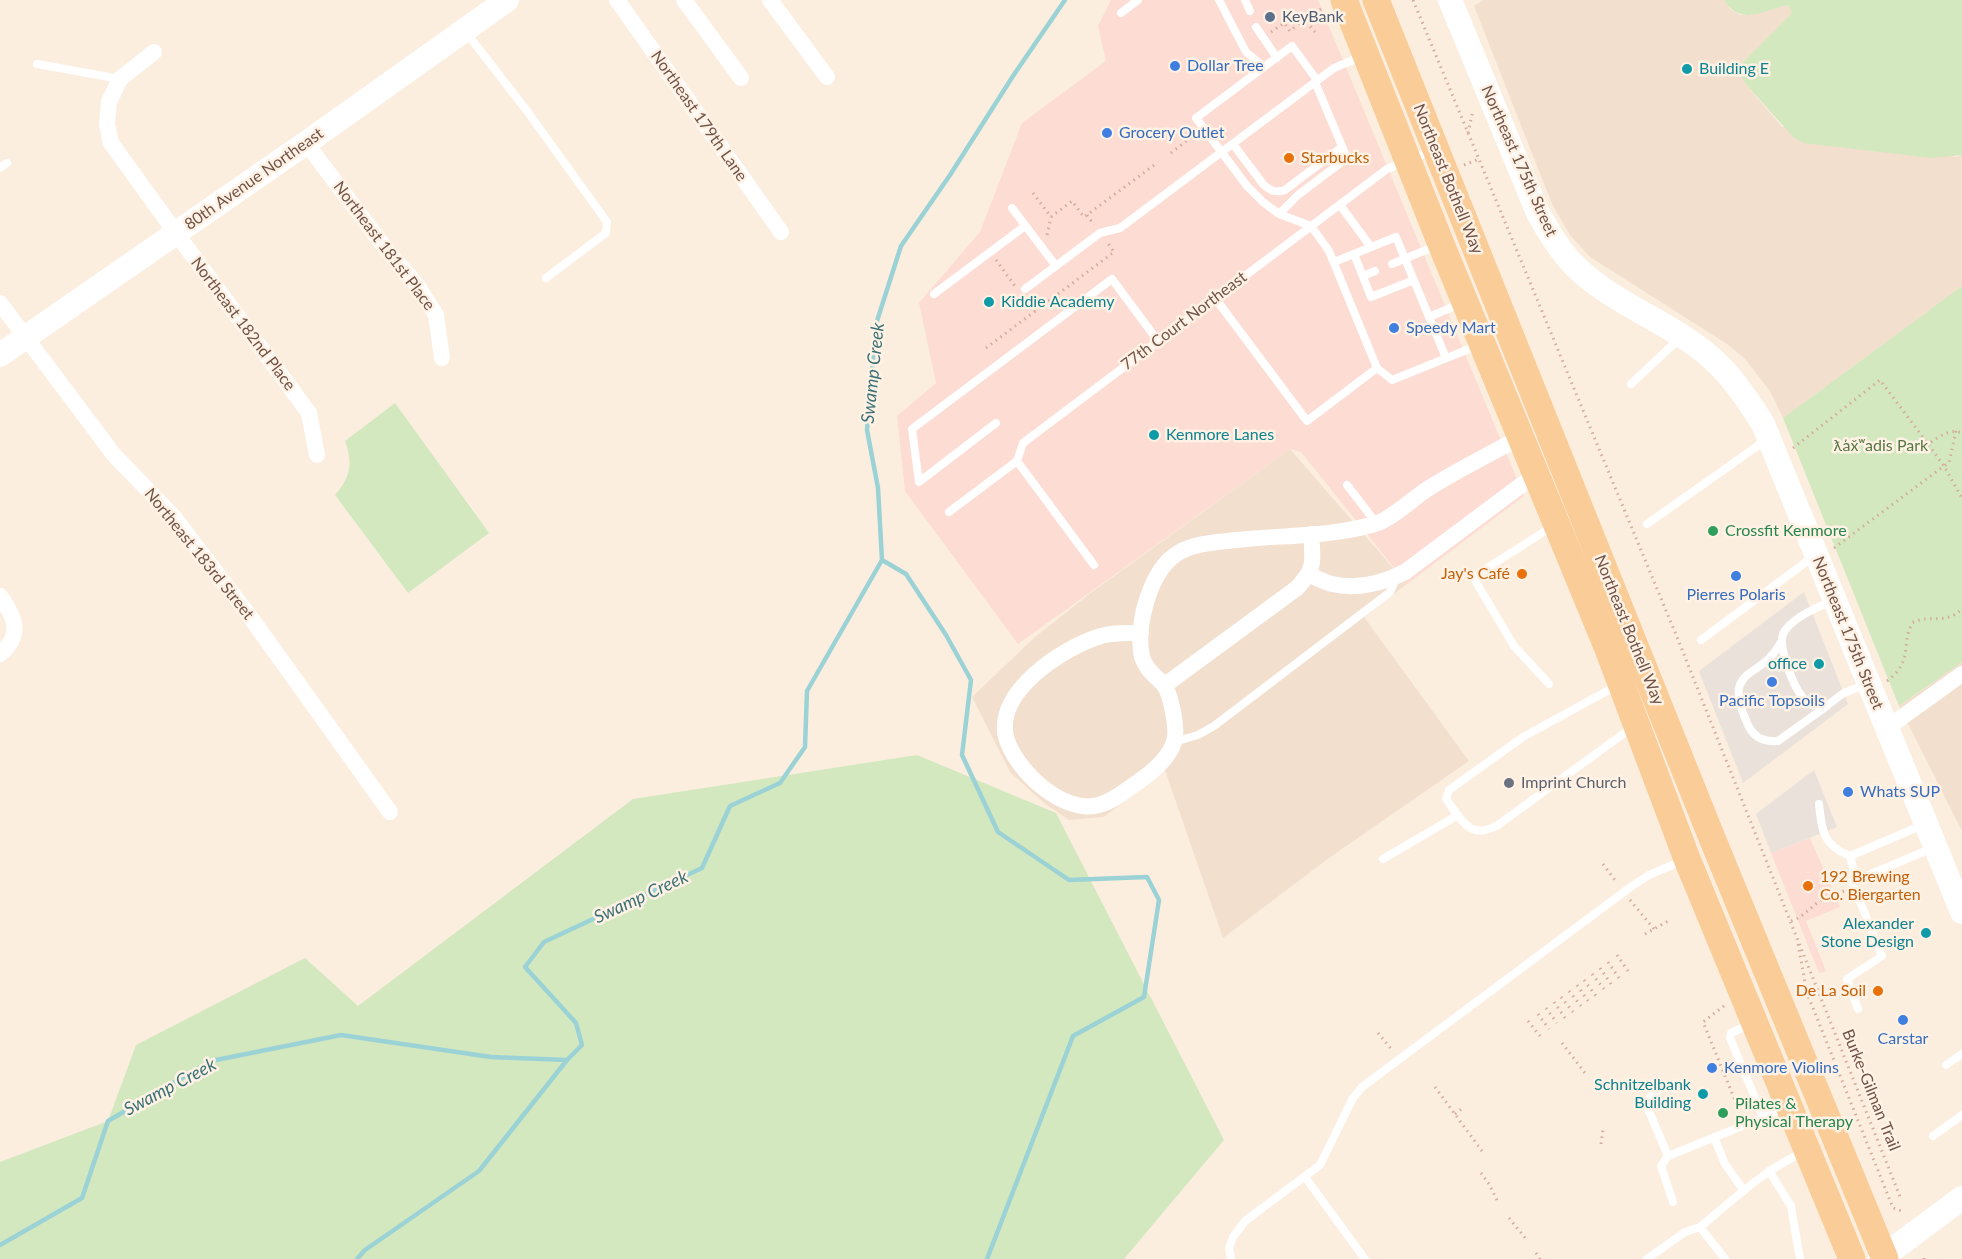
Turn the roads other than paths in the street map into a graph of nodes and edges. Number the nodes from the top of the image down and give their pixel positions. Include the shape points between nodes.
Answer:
1 (507, 0) edge
2 (618, 0) edge
3 (684, 0) edge
4 (770, 0) edge
5 (1138, 0) edge
6 (1219, 0) edge
7 (1245, 0) edge
8 (1376, 0) edge
9 (1450, 0) edge
10 (1332, 4) edge
11 (1250, 11) dead end
12 (1121, 13) dead end
13 (1256, 27) dead end
14 (465, 30) junction
15 (154, 52) dead end
16 (1366, 55) junction
17 (1276, 58) junction
18 (37, 64) dead end
19 (1264, 67) junction
20 (827, 77) dead end
21 (741, 78) dead end
22 (120, 79) junction
23 (1316, 81) junction
24 (306, 143) junction
25 (1233, 144) junction
26 (1342, 147) junction
27 (1436, 149) junction
28 (1221, 152) junction
29 (1408, 161) junction
30 (1340, 205) junction
31 (1012, 208) dead end
32 (1279, 214) junction
33 (1025, 226) junction
34 (1311, 226) junction
35 (781, 232) dead end
36 (176, 233) junction
37 (1441, 244) junction
38 (1371, 247) junction
39 (1354, 254) junction
40 (1405, 258) junction
41 (1334, 262) junction
42 (1392, 264) dead end
43 (1056, 266) junction
44 (1375, 271) dead end
45 (1362, 276) junction
46 (546, 278) dead end
47 (1414, 280) junction
48 (1025, 289) dead end
49 (934, 294) dead end
50 (1215, 298) junction
51 (1465, 302) junction
52 (0, 303) edge
53 (1429, 317) junction
54 (26, 337) junction
55 (1681, 337) junction
56 (1158, 341) junction
57 (1482, 344) junction
58 (0, 355) edge
59 (442, 358) dead end
60 (1446, 358) junction
61 (1377, 368) junction
62 (1632, 384) dead end
63 (996, 423) dead end
64 (1521, 437) junction
65 (1769, 438) junction
66 (317, 455) dead end
67 (1017, 461) junction
68 (1536, 474) junction
69 (1347, 485) dead end
70 (949, 512) dead end
71 (1377, 524) junction
72 (1647, 524) dead end
73 (1556, 525) junction
74 (1311, 534) junction
75 (1824, 552) junction
76 (1094, 565) dead end
77 (1310, 575) junction
78 (1398, 576) junction
79 (0, 596) edge
80 (1835, 600) junction
81 (1141, 633) junction
82 (1701, 640) dead end
83 (1781, 642) junction
84 (1608, 649) junction
85 (0, 654) edge
86 (1647, 673) junction
87 (1962, 674) edge
88 (1878, 682) junction
89 (1621, 683) junction
90 (1549, 684) dead end
91 (1165, 685) junction
92 (1829, 705) junction
93 (1636, 725) junction
94 (1887, 728) junction
95 (1174, 742) junction
96 (1819, 804) dead end
97 (390, 812) dead end
98 (1458, 815) junction
99 (1926, 824) junction
100 (1935, 847) junction
101 (1850, 856) junction
102 (1383, 859) dead end
103 (1688, 859) junction
104 (1855, 883) junction
105 (1962, 912) edge
106 (1858, 1009) dead end
107 (1754, 1022) junction
108 (1962, 1054) edge
109 (1946, 1065) dead end
110 (1661, 1088) dead end
111 (1789, 1107) junction
112 (1962, 1115) edge
113 (1763, 1117) junction
114 (1933, 1136) dead end
115 (1714, 1137) junction
116 (1808, 1151) junction
117 (1668, 1156) junction
118 (1769, 1171) junction
119 (1305, 1177) junction
120 (1744, 1191) junction
121 (1962, 1198) edge
122 (1673, 1202) dead end
123 (1700, 1227) junction
124 (1883, 1258) edge
125 (1231, 1259) edge
126 (1365, 1259) edge
127 (1647, 1259) edge
128 (1725, 1259) edge
129 (1800, 1259) edge
130 (1852, 1259) edge

1 - 14 street, 80th Avenue Northeast
2 - 35 street, Northeast 179th Lane
3 - 21 street
4 - 20 street
5 - 12 lane
6 - 19 lane via 1246,52
7 - 11 lane
8 - 27 main road, Northeast Bothell Way
9 - 55 street, Northeast 175th Street via 1538,213 1556,244 1600,286
10 - 16 main road, Northeast Bothell Way
13 - 17 lane
14 - 24 street, 80th Avenue Northeast
14 - 46 lane via 607,222 606,233
15 - 22 street, Northeast 182nd Place
16 - 23 lane via 1334,68
16 - 29 main road, Northeast Bothell Way
17 - 19 lane
17 - 23 lane via 1292,46
18 - 22 lane
19 - 28 lane via 1196,118
22 - 36 street, Northeast 182nd Place via 109,102 107,124 111,143
23 - 25 lane
23 - 26 lane
24 - 36 street, 80th Avenue Northeast
24 - 59 street, Northeast 181st Place via 436,315
25 - 26 lane via 1263,184 1279,192
25 - 28 lane
26 - 32 lane via 1347,158
27 - 29 lane, 77th Court Northeast
27 - 86 main road, Northeast Bothell Way
28 - 32 lane via 1247,186
28 - 43 lane via 1120,228 1100,233
29 - 30 lane, 77th Court Northeast via 1387,169
29 - 37 main road, Northeast Bothell Way
30 - 34 lane, 77th Court Northeast
30 - 38 lane
31 - 33 lane
32 - 34 lane
33 - 43 lane
33 - 49 lane
34 - 41 lane
34 - 50 lane, 77th Court Northeast
36 - 54 street, 80th Avenue Northeast
36 - 66 street, Northeast 182nd Place via 309,413
37 - 40 lane
37 - 51 main road, Northeast Bothell Way
38 - 39 lane
38 - 40 lane via 1396,237
39 - 41 lane
39 - 45 lane
40 - 42 lane
40 - 47 lane
41 - 61 lane
43 - 48 lane
44 - 45 lane
45 - 47 lane via 1371,297
47 - 53 lane
50 - 56 lane, 77th Court Northeast
50 - 61 lane via 1306,421
51 - 53 lane
51 - 57 main road, Northeast Bothell Way
52 - 54 street, Northeast 183rd Street
53 - 60 lane
54 - 58 street, 80th Avenue Northeast
54 - 97 street, Northeast 183rd Street via 114,455 174,517
55 - 62 lane
55 - 65 street, Northeast 175th Street via 1718,364 1743,391
56 - 63 lane via 1112,279 912,429 919,482
56 - 67 lane, 77th Court Northeast via 1023,442
57 - 60 lane
57 - 64 main road, Northeast Bothell Way
60 - 61 lane via 1392,380
64 - 68 main road, Northeast Bothell Way
64 - 71 street via 1431,487
65 - 72 lane
65 - 75 street, Northeast 175th Street
67 - 70 lane, 77th Court Northeast
67 - 76 lane
68 - 73 main road, Northeast Bothell Way
68 - 78 street
69 - 71 lane
71 - 74 street
73 - 84 main road, Northeast Bothell Way
73 - 90 lane via 1473,577 1514,646
74 - 77 street
74 - 81 street via 1218,542 1176,554 1151,586
75 - 80 street, Northeast 175th Street
75 - 82 lane
77 - 78 street via 1332,584 1355,585
77 - 91 street
78 - 95 lane via 1390,592 1214,726
79 - 85 street via 15,624 15,636
80 - 83 lane via 1803,616 1784,633
80 - 88 street, Northeast 175th Street
81 - 91 street via 1142,657 1150,673
81 - 95 street via 1105,634 1079,644 1024,683 1009,706 1004,726 1009,745 1023,768 1046,790 1074,805 1098,805 1146,777 1166,757
83 - 92 lane via 1800,694 1808,703
83 - 92 lane via 1772,656 1747,674 1738,690 1754,734 1769,742 1778,741
84 - 86 main road via 1618,649
84 - 89 main road, Northeast Bothell Way
86 - 124 main road, Northeast Bothell Way
87 - 94 street
88 - 92 lane via 1844,693
88 - 94 street, Northeast 175th Street
89 - 93 main road, Northeast Bothell Way
89 - 98 lane via 1523,737 1449,790 1446,799
91 - 95 street via 1176,723
93 - 98 lane via 1488,831 1468,829
93 - 103 main road, Northeast Bothell Way
94 - 99 street, Northeast 175th Street
96 - 101 lane via 1821,827 1833,849
98 - 102 lane
99 - 100 street, Northeast 175th Street
99 - 101 lane
100 - 104 lane
100 - 105 street, Northeast 175th Street
101 - 104 lane
103 - 107 main road, Northeast Bothell Way
103 - 119 lane via 1632,886 1362,1087 1320,1165
104 - 106 lane via 1882,956 1847,979
107 - 111 main road, Northeast Bothell Way
107 - 113 lane via 1731,1033 1730,1038
108 - 109 lane
110 - 117 lane via 1650,1097 1648,1109
111 - 113 lane
111 - 116 main road, Northeast Bothell Way
112 - 114 lane
113 - 115 lane
115 - 117 lane
115 - 120 lane via 1725,1164
116 - 118 lane
116 - 130 main road, Northeast Bothell Way
117 - 122 lane via 1661,1166
118 - 120 lane
118 - 129 lane via 1791,1206
119 - 125 lane via 1245,1221 1233,1237
119 - 126 lane
120 - 123 lane
121 - 124 street
123 - 127 lane via 1685,1232
123 - 128 lane

